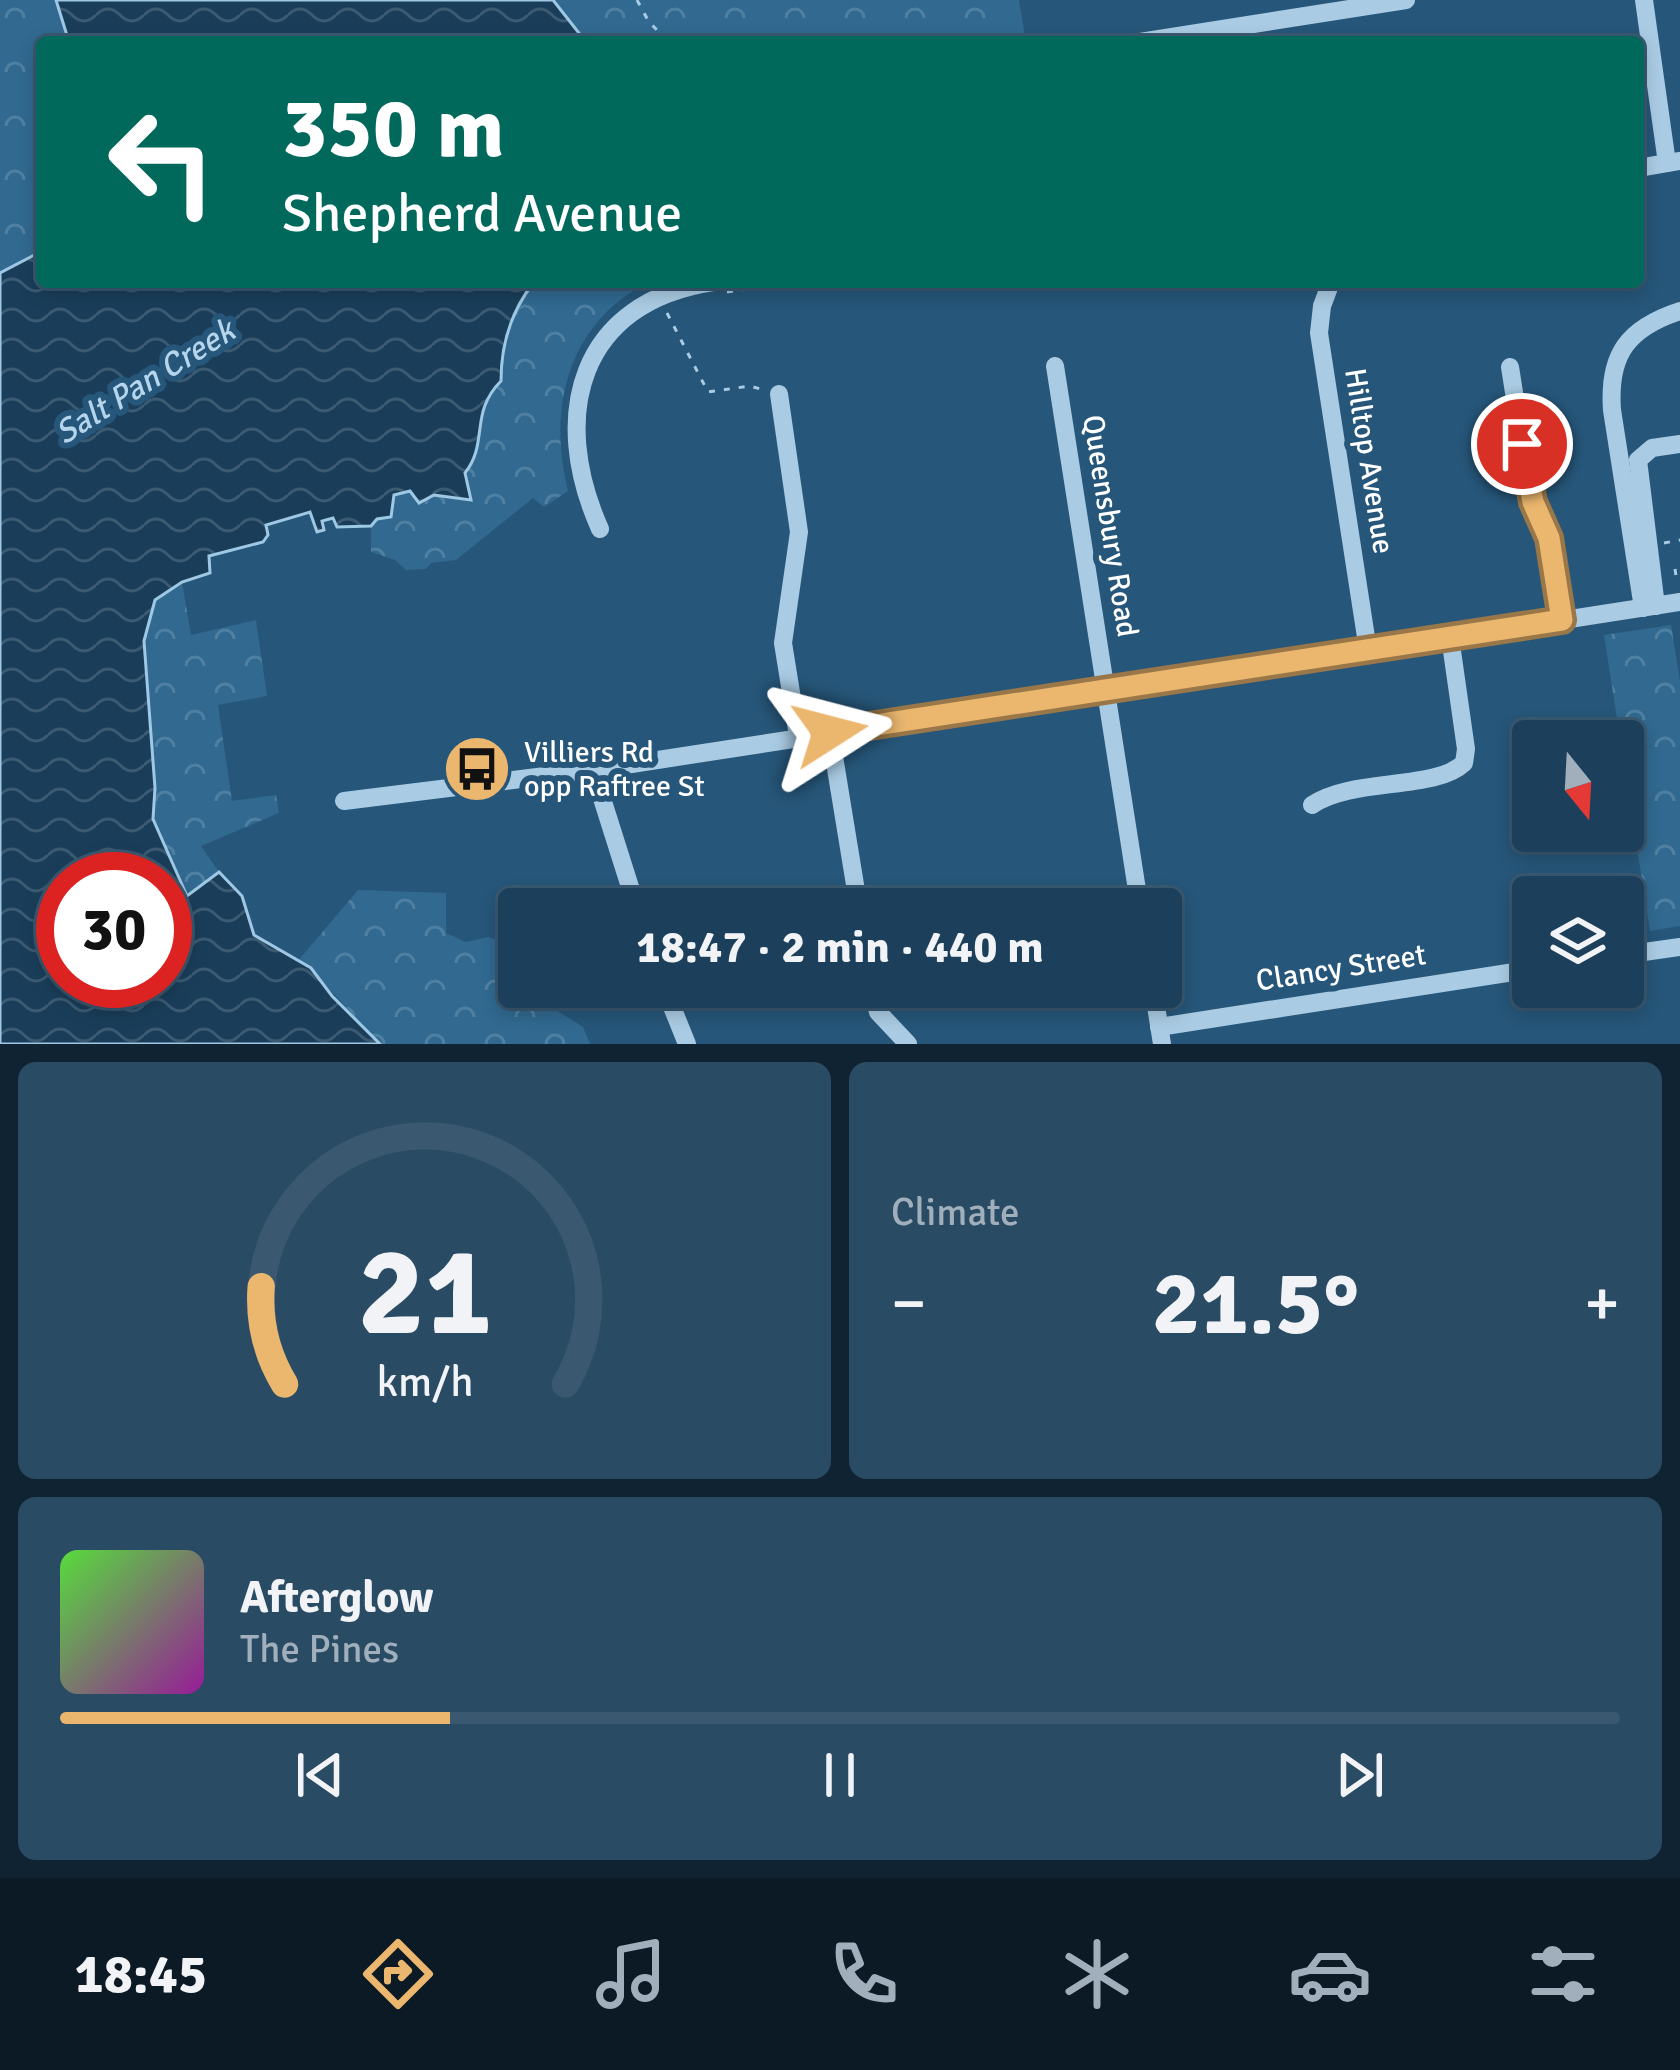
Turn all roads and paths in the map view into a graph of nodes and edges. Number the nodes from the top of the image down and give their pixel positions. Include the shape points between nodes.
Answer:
1 (637, 0) edge
2 (1406, 0) edge
3 (1644, 0) edge
4 (663, 36) edge
5 (1178, 36) edge
6 (1673, 162) edge
7 (716, 288) edge
8 (1329, 288) edge
9 (658, 295) junction
10 (1680, 311) edge
11 (1055, 366) dead end
12 (1510, 367) dead end
13 (779, 394) joint
14 (1680, 444) edge
15 (600, 529) dead end
16 (1675, 569) dead end
17 (1678, 593) edge
18 (1650, 607) junction
19 (1562, 620) junction
20 (1450, 637) junction
21 (1368, 650) junction
22 (1106, 690) junction
23 (830, 732) junction
24 (798, 736) junction
25 (593, 770) junction
26 (344, 801) dead end
27 (1312, 805) dead end
28 (630, 888) edge
29 (856, 888) edge
30 (1137, 888) edge
31 (1680, 946) edge
32 (1644, 952) edge
33 (1512, 973) edge
34 (672, 1008) edge
35 (877, 1008) edge
36 (1160, 1035) edge
37 (687, 1044) edge
38 (908, 1044) edge

1 - 4 path
2 - 5 street
3 - 6 street
7 - 9 street
8 - 21 street, Hilltop Avenue via 1319,333
9 - 13 path via 708,392 750,386
9 - 15 street via 614,327 586,367 577,402 585,490
10 - 18 street via 1633,334 1612,382
11 - 22 street, Queensbury Road
12 - 19 street
13 - 24 street via 799,532 783,629
14 - 18 street via 1652,448 1638,460
16 - 17 path
17 - 18 street
18 - 19 street
19 - 20 street
20 - 21 street
20 - 27 street via 1464,764 1340,790
21 - 22 street
22 - 23 street
22 - 30 street, Queensbury Road
23 - 24 street
23 - 29 street
24 - 25 street
25 - 26 street
25 - 28 street
31 - 32 street
33 - 36 street, Clancy Street
34 - 37 street
35 - 38 street

